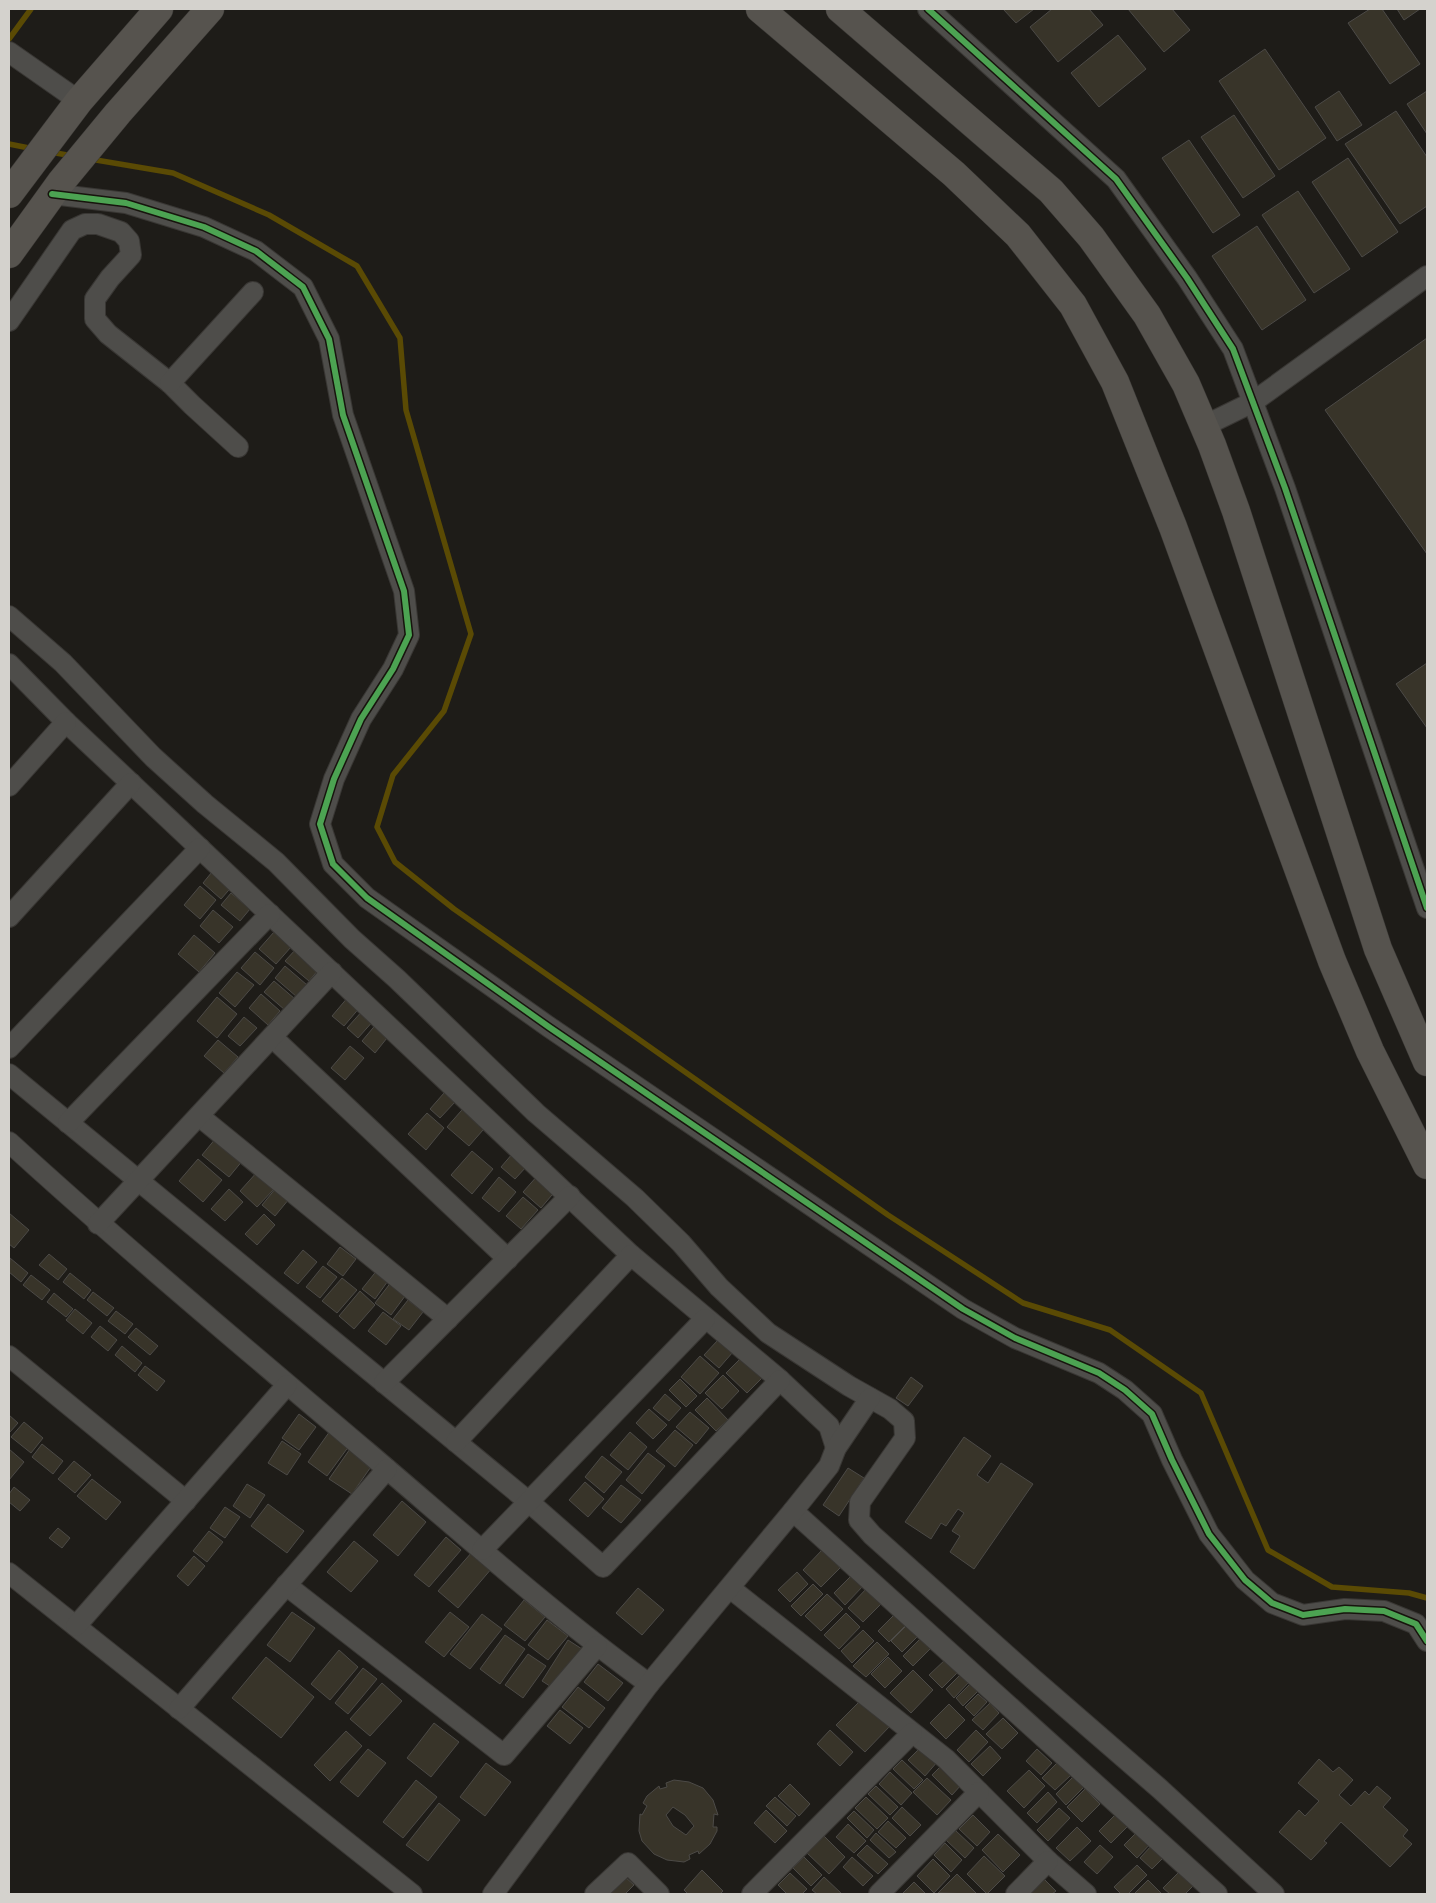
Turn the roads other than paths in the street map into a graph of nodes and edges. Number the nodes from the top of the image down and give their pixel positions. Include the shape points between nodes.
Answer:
1 (159, 9) edge
2 (210, 9) edge
3 (760, 9) edge
4 (840, 9) edge
5 (928, 9) edge
6 (15, 57) edge
7 (79, 101) junction
8 (57, 188) junction
9 (9, 194) edge
10 (9, 254) edge
11 (1427, 276) edge
12 (253, 292) dead end
13 (9, 321) edge
14 (170, 383) junction
15 (1253, 402) junction
16 (1204, 426) junction
17 (238, 447) dead end
18 (9, 616) edge
19 (9, 664) edge
20 (66, 722) junction
21 (131, 783) junction
22 (9, 786) edge
23 (200, 848) junction
24 (1427, 908) edge
25 (270, 914) junction
26 (9, 917) edge
27 (332, 972) junction
28 (272, 1037) junction
29 (9, 1048) edge
30 (1427, 1062) edge
31 (9, 1074) edge
32 (199, 1116) junction
33 (68, 1123) junction
34 (9, 1142) edge
35 (1427, 1164) edge
36 (138, 1181) junction
37 (570, 1196) junction
38 (98, 1224) junction
39 (631, 1254) junction
40 (508, 1259) junction
41 (448, 1319) junction
42 (705, 1319) junction
43 (9, 1356) edge
44 (780, 1380) junction
45 (384, 1383) junction
46 (288, 1385) junction
47 (870, 1398) junction
48 (456, 1442) junction
49 (836, 1448) junction
50 (386, 1469) junction
51 (186, 1501) junction
52 (529, 1502) junction
53 (794, 1511) junction
54 (482, 1550) junction
55 (9, 1573) edge
56 (286, 1585) junction
57 (730, 1588) junction
58 (76, 1626) junction
59 (1427, 1642) edge
60 (597, 1646) junction
61 (649, 1684) junction
62 (179, 1709) junction
63 (912, 1733) junction
64 (979, 1792) junction
65 (1048, 1861) junction
66 (412, 1894) edge
67 (492, 1894) edge
68 (595, 1894) edge
69 (659, 1894) edge
70 (752, 1894) edge
71 (879, 1894) edge
72 (1016, 1894) edge
73 (1086, 1894) edge
74 (1217, 1894) edge
75 (1274, 1894) edge

1 - 7 main road
2 - 8 main road
3 - 35 main road via 954,174 1018,235 1073,305 1115,382 1176,536 1332,961 1370,1051
4 - 16 main road via 1051,191 1091,237 1147,315 1186,384
5 - 15 street via 1116,179 1233,349
6 - 7 street
7 - 9 main road
8 - 10 main road
8 - 59 street via 126,203 204,227 256,252 302,287 329,339 343,415 404,591 409,635 393,669 361,719 334,779 320,824 333,864 367,898 541,1022 963,1310 1015,1338 1099,1373 1126,1390 1152,1414 1210,1534 1245,1580 1272,1603 1303,1615 1345,1609 1384,1611 1416,1624
11 - 15 street
12 - 14 street
13 - 14 street via 72,230 92,224 121,232 129,240 131,255 94,299 95,319 108,334
14 - 17 street
15 - 16 street
15 - 24 street
16 - 30 main road via 1236,511 1378,948
18 - 47 street via 63,663 153,757 276,862 352,939 536,1113 634,1198 719,1287 768,1332
19 - 20 street
20 - 21 street
20 - 22 street
21 - 23 street
21 - 26 street
23 - 25 street
23 - 29 street
25 - 27 street
25 - 33 street
27 - 28 street
27 - 37 street
28 - 32 street
28 - 40 street
31 - 33 street
32 - 36 street
32 - 41 street
33 - 36 street
34 - 38 street
36 - 38 street
36 - 45 street
37 - 39 street
37 - 40 street
38 - 46 street
39 - 42 street
39 - 48 street
40 - 41 street
41 - 45 street
42 - 44 street
42 - 52 street
43 - 51 street
44 - 49 street via 830,1426
44 - 52 street via 603,1567
45 - 48 street
46 - 50 street
46 - 51 street
47 - 49 street
47 - 75 street via 904,1421 905,1438 860,1502 859,1520
48 - 52 street
49 - 53 street via 829,1466
50 - 54 street
50 - 56 street
51 - 58 street
52 - 54 street
53 - 57 street
53 - 74 street
54 - 60 street
55 - 58 street
56 - 60 street via 504,1755
56 - 62 street
57 - 61 street
57 - 63 street
58 - 62 street
60 - 61 street
61 - 67 street
62 - 66 street
63 - 64 street via 946,1759
63 - 70 street
64 - 65 street
64 - 71 street
65 - 72 street
65 - 73 street
68 - 69 street via 628,1863

